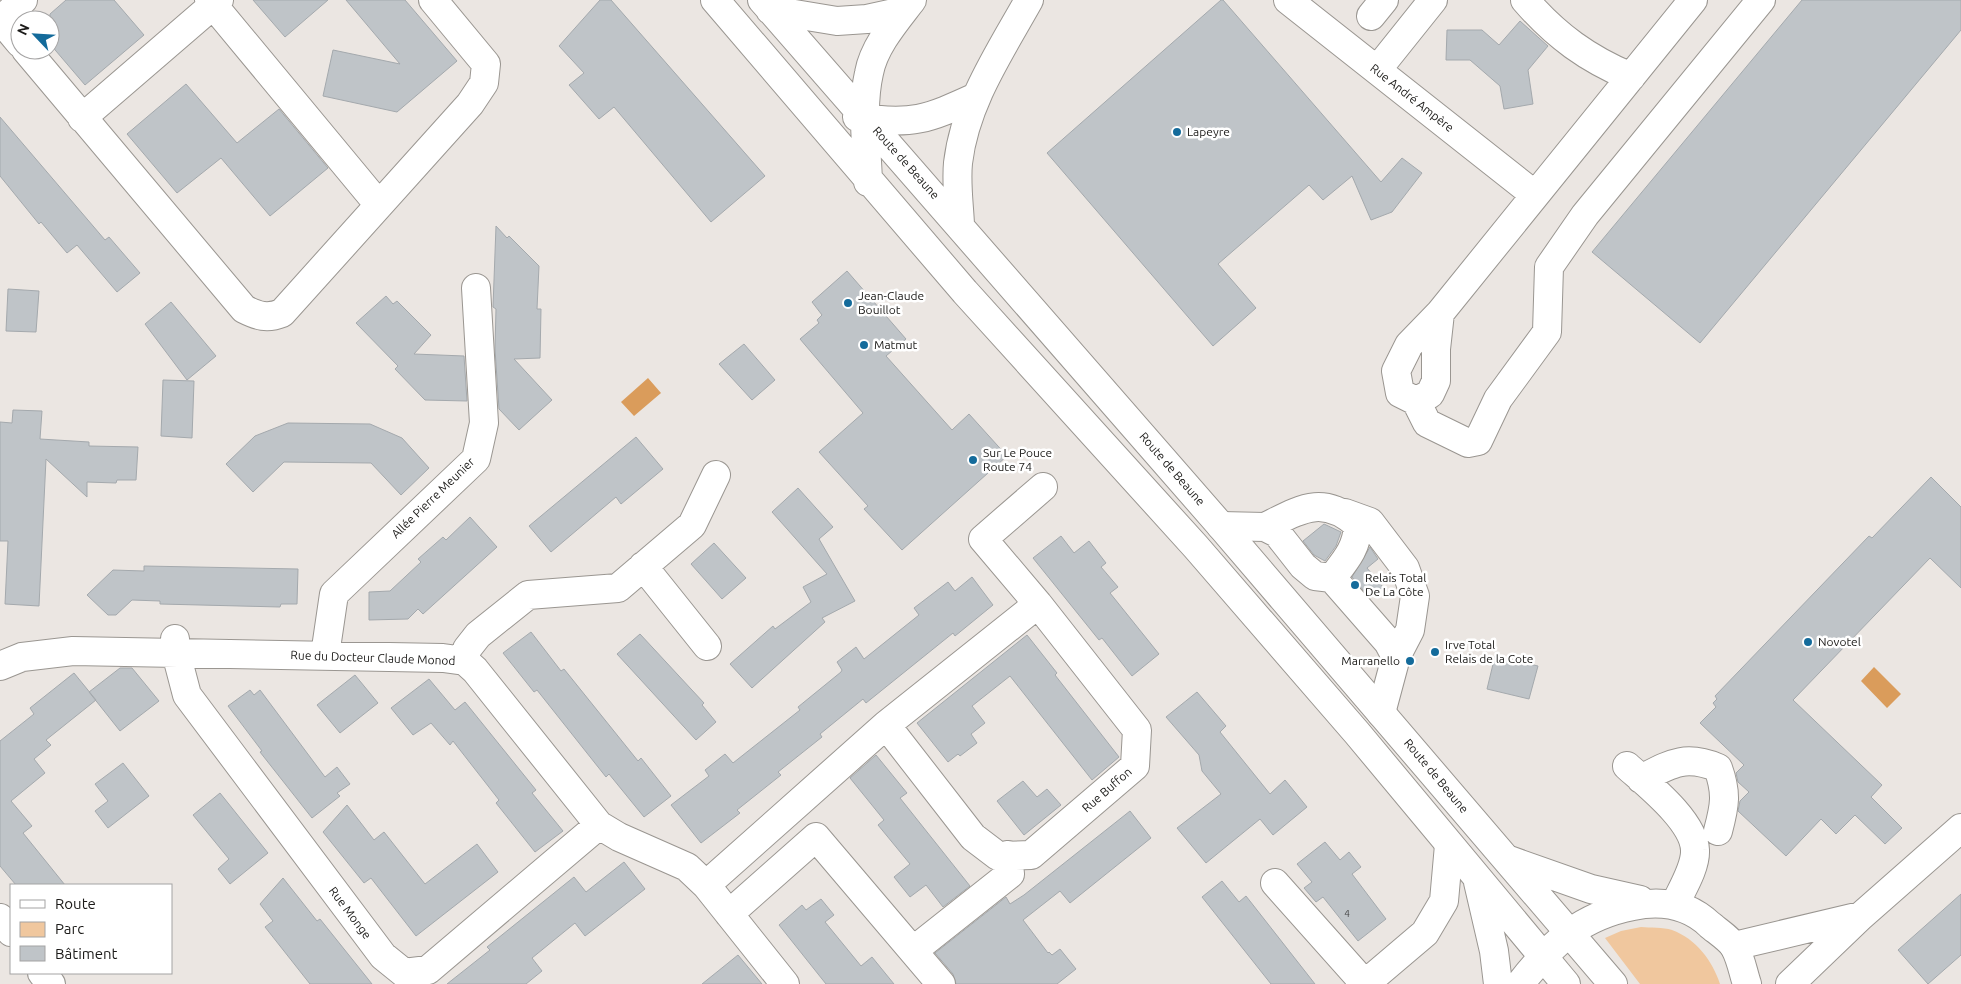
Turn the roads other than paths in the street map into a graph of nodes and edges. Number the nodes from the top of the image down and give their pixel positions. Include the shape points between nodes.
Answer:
1 (23, 0) edge
2 (433, 0) edge
3 (715, 0) edge
4 (1029, 0) edge
5 (1288, 0) edge
6 (1433, 0) edge
7 (1525, 0) edge
8 (1693, 0) edge
9 (1761, 0) edge
10 (214, 2) edge
11 (766, 5) edge
12 (908, 6) edge
13 (0, 19) edge
14 (10, 31) edge
15 (34, 60) edge
16 (1377, 70) junction
17 (1631, 77) junction
18 (976, 96) junction
19 (807, 109) junction
20 (82, 118) junction
21 (867, 119) junction
22 (868, 182) junction
23 (1535, 195) junction
24 (379, 205) junction
25 (960, 224) junction
26 (476, 288) dead end
27 (1440, 313) junction
28 (1416, 401) junction
29 (716, 475) dead end
30 (1043, 487) dead end
31 (1344, 513) junction
32 (1222, 526) junction
33 (1265, 527) junction
34 (643, 566) junction
35 (1332, 578) junction
36 (1038, 604) junction
37 (176, 646) junction
38 (707, 646) dead end
39 (325, 656) junction
40 (1396, 657) junction
41 (465, 661) junction
42 (0, 666) edge
43 (1381, 713) junction
44 (886, 725) junction
45 (599, 825) junction
46 (1961, 828) edge
47 (1691, 832) junction
48 (1448, 844) junction
49 (1008, 856) junction
50 (1507, 860) junction
51 (1477, 878) junction
52 (1275, 884) dead end
53 (706, 885) junction
54 (1663, 903) junction
55 (729, 914) junction
56 (1861, 916) junction
57 (0, 918) edge
58 (10, 931) edge
59 (1569, 932) junction
60 (1734, 946) junction
61 (914, 950) junction
62 (1542, 956) junction
63 (43, 974) edge
64 (51, 984) edge
65 (785, 984) edge
66 (941, 984) edge
67 (1365, 984) edge
68 (1498, 984) edge
69 (1520, 984) edge
70 (1566, 984) edge
71 (1613, 984) edge
72 (1747, 984) edge
73 (1790, 984) edge

1 - 13 street
2 - 24 street via 486,64 484,83 470,104
3 - 19 street
4 - 18 street
5 - 16 street, Rue André Ampère
6 - 16 street
7 - 17 street via 1570,44 1600,64
8 - 17 street
9 - 28 street via 1584,215 1549,267 1547,332 1498,399 1478,441 1468,442 1445,434 1427,423
10 - 20 street
10 - 24 street
11 - 12 street via 837,21 867,19
11 - 21 street, Route de Beaune
12 - 21 street via 885,37 872,62 866,96
13 - 14 street
15 - 20 street
16 - 23 street, Rue André Ampère
17 - 23 street
18 - 21 street via 936,116 906,122
18 - 25 street via 958,163
19 - 21 street
19 - 22 street
20 - 24 street via 244,309 256,315 270,318 282,313
21 - 22 street
21 - 25 street, Route de Beaune
22 - 48 street via 1196,547
23 - 27 street
25 - 32 street, Route de Beaune
26 - 39 street, Allée Pierre Meunier via 484,423 476,459 334,594
27 - 28 street via 1436,381 1430,394
27 - 28 street via 1409,345 1396,371 1400,393
29 - 34 street via 692,525
30 - 36 street, Rue Buffon via 983,539
31 - 33 street via 1322,506 1304,508
31 - 35 street via 1358,525 1357,540 1352,553
31 - 40 street via 1370,522 1405,568 1415,596 1410,630
32 - 33 street
32 - 43 street, Route de Beaune
33 - 35 street via 1277,533 1315,576
34 - 38 street
34 - 41 street via 618,588 528,594 478,635 468,649
35 - 40 street via 1388,642
36 - 44 street
36 - 49 street, Rue Buffon via 1137,730 1135,766 1031,855
37 - 39 street, Rue du Docteur Claude Monod
37 - 42 street, Rue du Docteur Claude Monod via 73,651 22,657
37 - 45 street, Rue Monge via 187,696 383,956 404,972 428,970
39 - 41 street, Rue du Docteur Claude Monod
40 - 43 street
41 - 45 street, Rue du Docteur Claude Monod
43 - 50 street, Route de Beaune
44 - 49 street, Rue Buffon via 972,837 998,856
44 - 53 street
45 - 53 street, Rue du Docteur Claude Monod via 687,867
46 - 56 street
47 - 47 street via 1634,773 1674,762 1702,761 1718,768 1724,786 1726,835
47 - 54 street via 1696,851 1688,877
48 - 51 street
48 - 67 street via 1444,901 1425,933
49 - 61 street via 1010,874
50 - 54 street via 1591,889
50 - 59 street, Route de Beaune
51 - 62 street
51 - 68 street
52 - 67 street
53 - 55 street, Rue du Docteur Claude Monod
54 - 59 street via 1610,910
54 - 60 street via 1698,914
55 - 61 street via 816,838
55 - 65 street, Rue du Docteur Claude Monod
56 - 60 street
56 - 73 street
57 - 58 street
59 - 62 street
59 - 71 street, Route de Beaune
60 - 72 street
61 - 66 street
62 - 69 street
62 - 70 street
63 - 64 street

